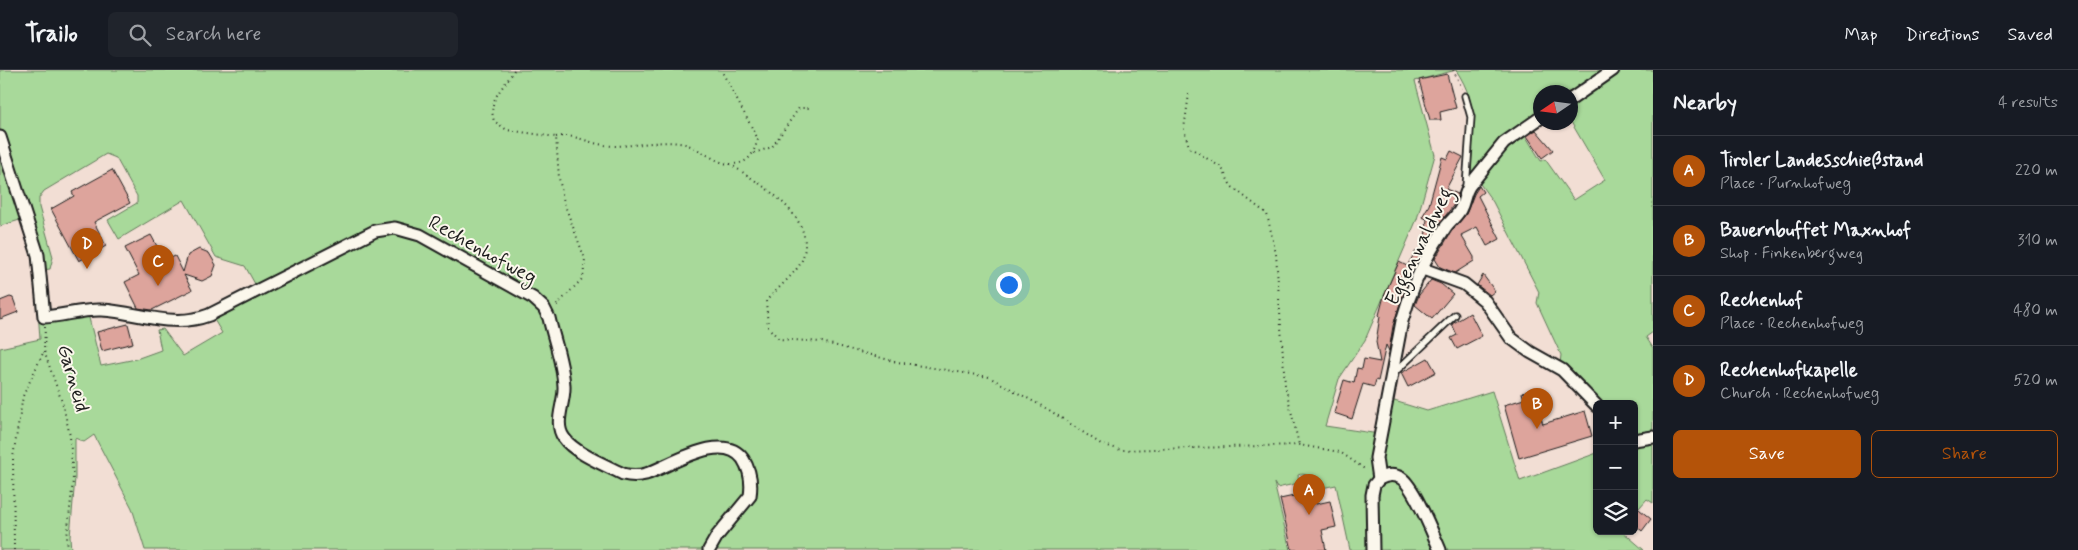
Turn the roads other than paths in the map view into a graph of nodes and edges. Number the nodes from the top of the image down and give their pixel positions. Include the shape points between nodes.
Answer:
1 (1612, 70) edge
2 (1578, 94) edge
3 (1464, 96) road end
4 (1533, 123) edge
5 (0, 137) edge
6 (1465, 191) junction
7 (1423, 269) junction
8 (1456, 315) dead end
9 (1392, 375) junction
10 (1593, 402) edge
11 (1653, 437) edge
12 (1638, 439) edge
13 (1379, 479) junction
14 (709, 550) edge
15 (1373, 550) edge
16 (1440, 550) edge

1 - 2 street
3 - 6 lane via 1471,117
4 - 6 street, Eggenwaldweg via 1504,143
5 - 14 street, Rechenhofweg via 38,255 44,317 101,310 160,321 193,320 375,232 389,228 420,235 526,293 548,314 564,386 559,425 566,441 630,476 645,474 714,448 730,449 741,456 749,472 750,496
6 - 7 street, Eggenwaldweg via 1460,209
7 - 9 street, Eggenwaldweg via 1408,300
7 - 10 street via 1464,284 1485,301 1512,338 1562,370
8 - 9 lane
9 - 13 street, Eggenwaldweg via 1376,458
11 - 12 street
13 - 15 street via 1372,495
13 - 16 street via 1396,476 1406,483

